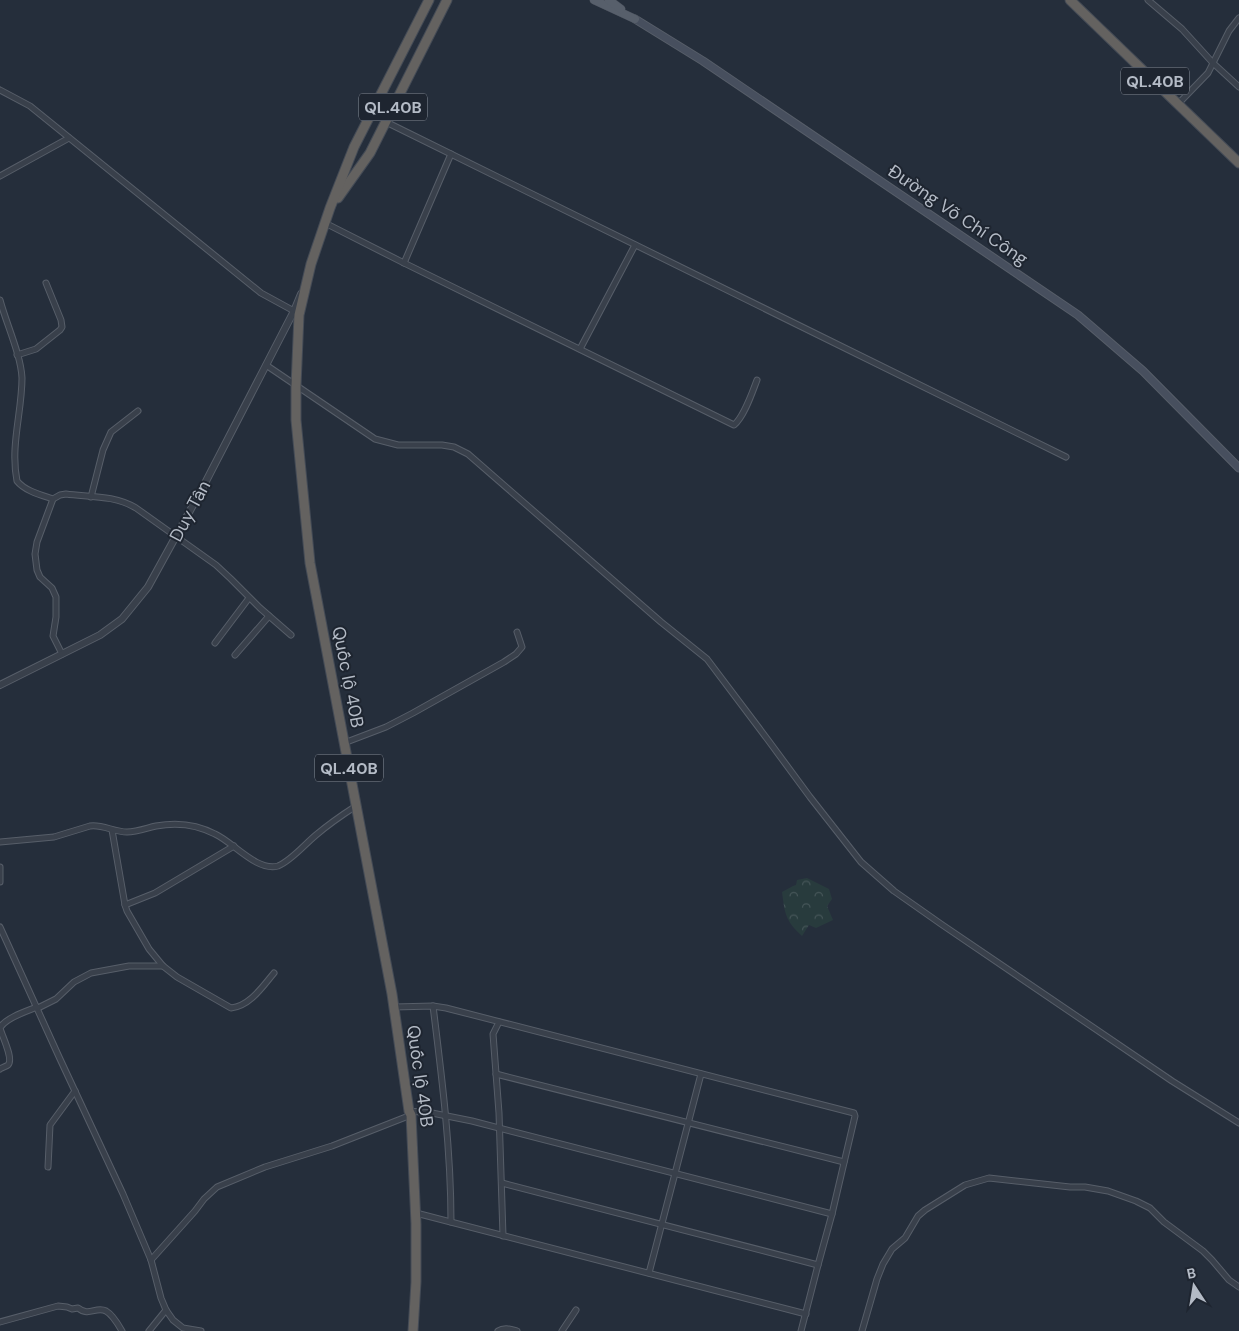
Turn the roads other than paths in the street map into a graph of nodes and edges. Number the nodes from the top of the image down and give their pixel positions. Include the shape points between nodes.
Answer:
1 (429, 0) edge
2 (447, 0) edge
3 (594, 0) edge
4 (609, 0) edge
5 (1070, 0) edge
6 (1148, 0) edge
7 (1239, 18) edge
8 (635, 19) junction
9 (1213, 63) junction
10 (1239, 86) edge
11 (0, 90) edge
12 (1178, 104) junction
13 (386, 122) junction
14 (69, 138) junction
15 (451, 154) junction
16 (1239, 163) edge
17 (0, 176) edge
18 (330, 208) junction
19 (325, 223) junction
20 (635, 245) junction
21 (404, 263) junction
22 (309, 273) junction
23 (46, 283) dead end
24 (0, 300) edge
25 (294, 311) junction
26 (580, 349) junction
27 (17, 355) junction
28 (266, 365) junction
29 (757, 380) dead end
30 (296, 386) junction
31 (138, 411) dead end
32 (1066, 457) dead end
33 (1239, 468) edge
34 (91, 497) junction
35 (53, 499) junction
36 (176, 537) junction
37 (249, 598) junction
38 (269, 616) junction
39 (517, 632) dead end
40 (291, 635) dead end
41 (215, 643) dead end
42 (62, 654) junction
43 (235, 655) dead end
44 (0, 685) edge
45 (344, 743) junction
46 (356, 806) junction
47 (112, 830) junction
48 (0, 842) edge
49 (234, 846) junction
50 (0, 867) edge
51 (0, 882) edge
52 (124, 905) junction
53 (0, 927) edge
54 (163, 966) junction
55 (274, 973) dead end
56 (433, 1006) junction
57 (37, 1007) junction
58 (394, 1007) junction
59 (499, 1022) junction
60 (0, 1069) edge
61 (496, 1074) junction
62 (701, 1074) junction
63 (75, 1091) junction
64 (410, 1113) junction
65 (446, 1116) junction
66 (688, 1122) junction
67 (1239, 1123) edge
68 (500, 1128) junction
69 (844, 1162) junction
70 (48, 1167) dead end
71 (675, 1174) junction
72 (502, 1183) junction
73 (416, 1213) junction
74 (832, 1214) junction
75 (451, 1222) junction
76 (661, 1225) junction
77 (503, 1236) junction
78 (150, 1260) junction
79 (818, 1265) junction
80 (649, 1273) junction
81 (1239, 1287) edge
82 (166, 1310) junction
83 (576, 1310) dead end
84 (806, 1314) junction
85 (0, 1322) edge
86 (122, 1331) edge
87 (149, 1331) edge
88 (201, 1331) edge
89 (413, 1331) edge
90 (498, 1331) edge
91 (517, 1331) edge
92 (562, 1331) edge
93 (801, 1331) edge
94 (862, 1331) edge

1 - 18 highway, Quốc lộ 40B / QL.40B via 354,147
2 - 13 highway, Quốc lộ 40B / QL.40B
3 - 8 main road, Đường Võ Chí Công
4 - 8 main road, Đường Võ Chí Công
5 - 12 highway, QL.40B
6 - 9 street via 1182,29
7 - 9 street
8 - 33 main road, Đường Võ Chí Công via 703,61 1078,315 1143,370
9 - 10 street
9 - 12 street
11 - 14 street via 30,106
12 - 16 highway, QL.40B
13 - 15 street
13 - 18 highway, Quốc lộ 40B / QL.40B via 370,153
14 - 17 street
14 - 25 street via 261,293
15 - 20 street
15 - 21 street
18 - 19 highway, Quốc lộ 40B / QL.40B
19 - 21 street
19 - 22 highway, Quốc lộ 40B / QL.40B
20 - 26 street
20 - 32 street
21 - 26 street
22 - 25 street, Duy Tân
22 - 30 highway, Quốc lộ 40B / QL.40B via 300,315
23 - 27 street via 62,327 36,349
24 - 27 street
25 - 28 street, Duy Tân
26 - 29 street via 734,425 744,411
27 - 35 street via 22,376 15,444 17,481 25,488
28 - 30 street
28 - 36 street, Duy Tân
30 - 45 highway, Quốc lộ 40B / QL.40B via 296,420 310,563
30 - 67 street via 375,439 398,445 448,446 468,454 707,659 861,862 894,891 1172,1081
31 - 34 street via 112,432
34 - 35 street via 66,494
34 - 36 street via 110,498 131,505
35 - 42 street via 35,554 37,570 56,597 54,636
36 - 37 street via 231,578
36 - 42 street, Duy Tân via 148,587 122,619 100,635
37 - 38 street
37 - 41 street
38 - 40 street
38 - 43 street
39 - 45 street via 522,648 516,654 475,680 386,727
42 - 44 street, Duy Tân
45 - 46 highway, Quốc lộ 40B / QL.40B
46 - 49 street via 315,835 285,862 273,867 264,866
46 - 58 highway, Quốc lộ 40B / QL.40B
47 - 48 street via 95,825 54,837
47 - 49 street via 134,831 182,824 214,833
47 - 52 street
49 - 52 street via 155,892
50 - 51 street
52 - 54 street via 149,949
53 - 57 street
54 - 55 street via 176,977 231,1008 249,1000
54 - 57 street via 129,966 91,973 74,982 56,999
56 - 58 street
56 - 59 street
56 - 65 street
57 - 60 street via 1,1025 10,1062
57 - 63 street
58 - 64 highway, Quốc lộ 40B / QL.40B
59 - 61 street via 493,1034
59 - 62 street
61 - 66 street
61 - 68 street
62 - 66 street
62 - 69 street via 853,1113 855,1116
63 - 70 street via 50,1125
63 - 78 street
64 - 65 street
64 - 73 highway, Quốc lộ 40B / QL.40B
64 - 78 street via 332,1146 265,1166 217,1187
65 - 68 street
65 - 75 street
66 - 69 street
66 - 71 street
68 - 71 street
68 - 72 street
69 - 74 street
71 - 74 street
71 - 76 street
72 - 76 street
72 - 77 street
73 - 75 street
73 - 89 highway, Quốc lộ 40B / QL.40B
74 - 79 street
75 - 77 street
76 - 79 street
76 - 80 street
77 - 80 street
78 - 82 street
79 - 84 street
80 - 84 street
81 - 94 street via 1203,1252 1150,1208 1136,1201 1085,1187 989,1178 965,1186 918,1216 883,1264
82 - 87 street
82 - 88 street via 183,1328
83 - 92 street
84 - 93 street
85 - 86 street via 63,1306 88,1312 105,1310
90 - 91 street

